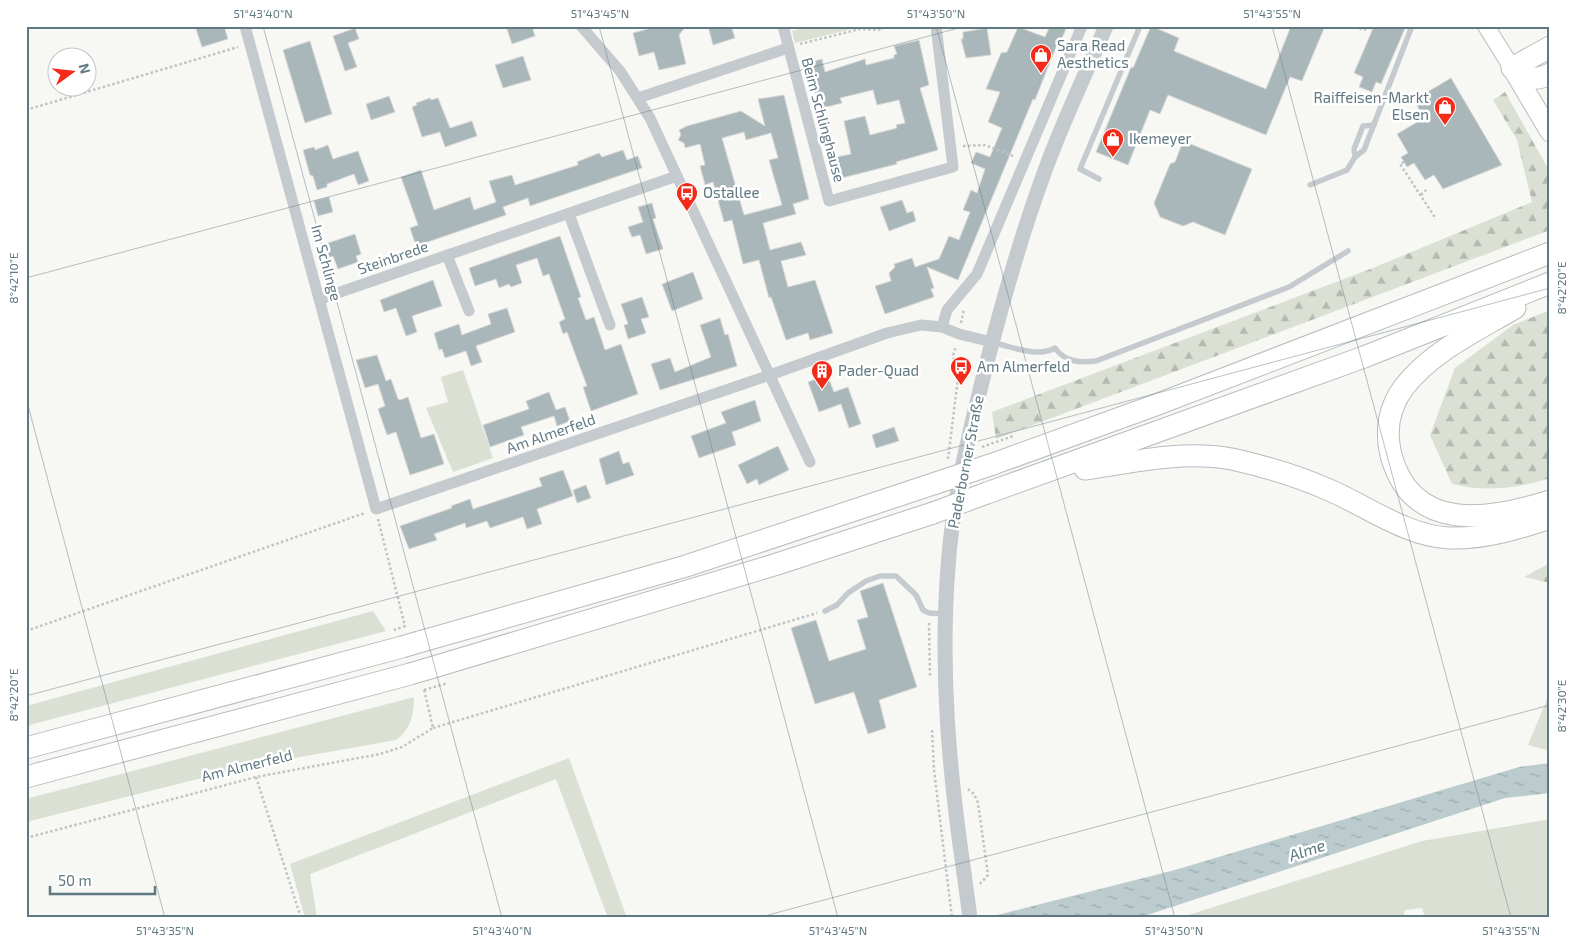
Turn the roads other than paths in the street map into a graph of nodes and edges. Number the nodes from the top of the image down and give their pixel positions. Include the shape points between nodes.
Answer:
1 (246, 26) edge
2 (581, 26) edge
3 (783, 26) edge
4 (936, 26) edge
5 (1082, 26) edge
6 (1106, 26) edge
7 (1140, 26) edge
8 (1412, 26) edge
9 (1486, 26) edge
10 (1550, 47) edge
11 (788, 48) junction
12 (1512, 68) junction
13 (1550, 74) edge
14 (638, 98) junction
15 (1374, 125) junction
16 (1550, 132) edge
17 (1355, 157) junction
18 (677, 176) junction
19 (1099, 179) dead end
20 (1310, 185) dead end
21 (569, 214) junction
22 (1348, 250) dead end
23 (1550, 253) edge
24 (447, 255) junction
25 (1550, 283) edge
26 (1550, 288) edge
27 (320, 299) junction
28 (469, 311) dead end
29 (610, 325) dead end
30 (942, 327) junction
31 (992, 342) junction
32 (770, 375) junction
33 (810, 462) dead end
34 (1038, 476) junction
35 (1550, 501) edge
36 (376, 509) joint
37 (1550, 518) edge
38 (825, 611) road end
39 (946, 614) junction
40 (26, 748) edge
41 (26, 777) edge
42 (970, 918) edge

1 - 27 street, Im Schlinge
2 - 14 street via 620,71
3 - 11 street, Beim Schlinghause
4 - 11 street, Beim Schlinghause via 953,167 829,201
5 - 30 street via 977,274 947,310
6 - 31 street, Paderborner Straße via 1043,175
7 - 19 lane via 1080,170
8 - 15 lane
9 - 12 main road
10 - 12 highway
11 - 14 street, Beim Schlinghause
12 - 13 highway via 1534,79
12 - 16 main road
14 - 18 street
15 - 17 lane via 1364,150
15 - 17 lane via 1363,126 1354,149
17 - 20 lane via 1347,170
18 - 21 street, Steinbrede
18 - 32 street
21 - 24 street, Steinbrede
21 - 29 street
22 - 31 lane via 1289,287 1096,361 1077,362 1061,356 1055,348 1045,353
23 - 40 highway, bridge via 1162,402 987,455 936,483 686,566 410,645
24 - 27 street, Steinbrede
24 - 28 street, Steinbrede
25 - 34 highway via 1364,357
26 - 35 highway via 1430,360 1398,397 1392,408 1388,431 1393,462 1403,483 1416,498 1434,509 1451,515 1480,518 1512,513
27 - 36 street, Im Schlinge
30 - 31 street, Am Almerfeld
30 - 32 street, Am Almerfeld via 921,326 887,333
31 - 39 street, Paderborner Straße via 957,496 948,565
32 - 33 street
32 - 36 street, Am Almerfeld
34 - 37 highway via 1174,456 1204,456 1233,460 1302,479 1408,528 1448,538 1493,534
34 - 41 highway, bridge via 421,681
38 - 39 lane via 866,581 880,576 896,576 916,595 923,610 929,614
39 - 42 street, Paderborner Straße, bridge via 946,723

